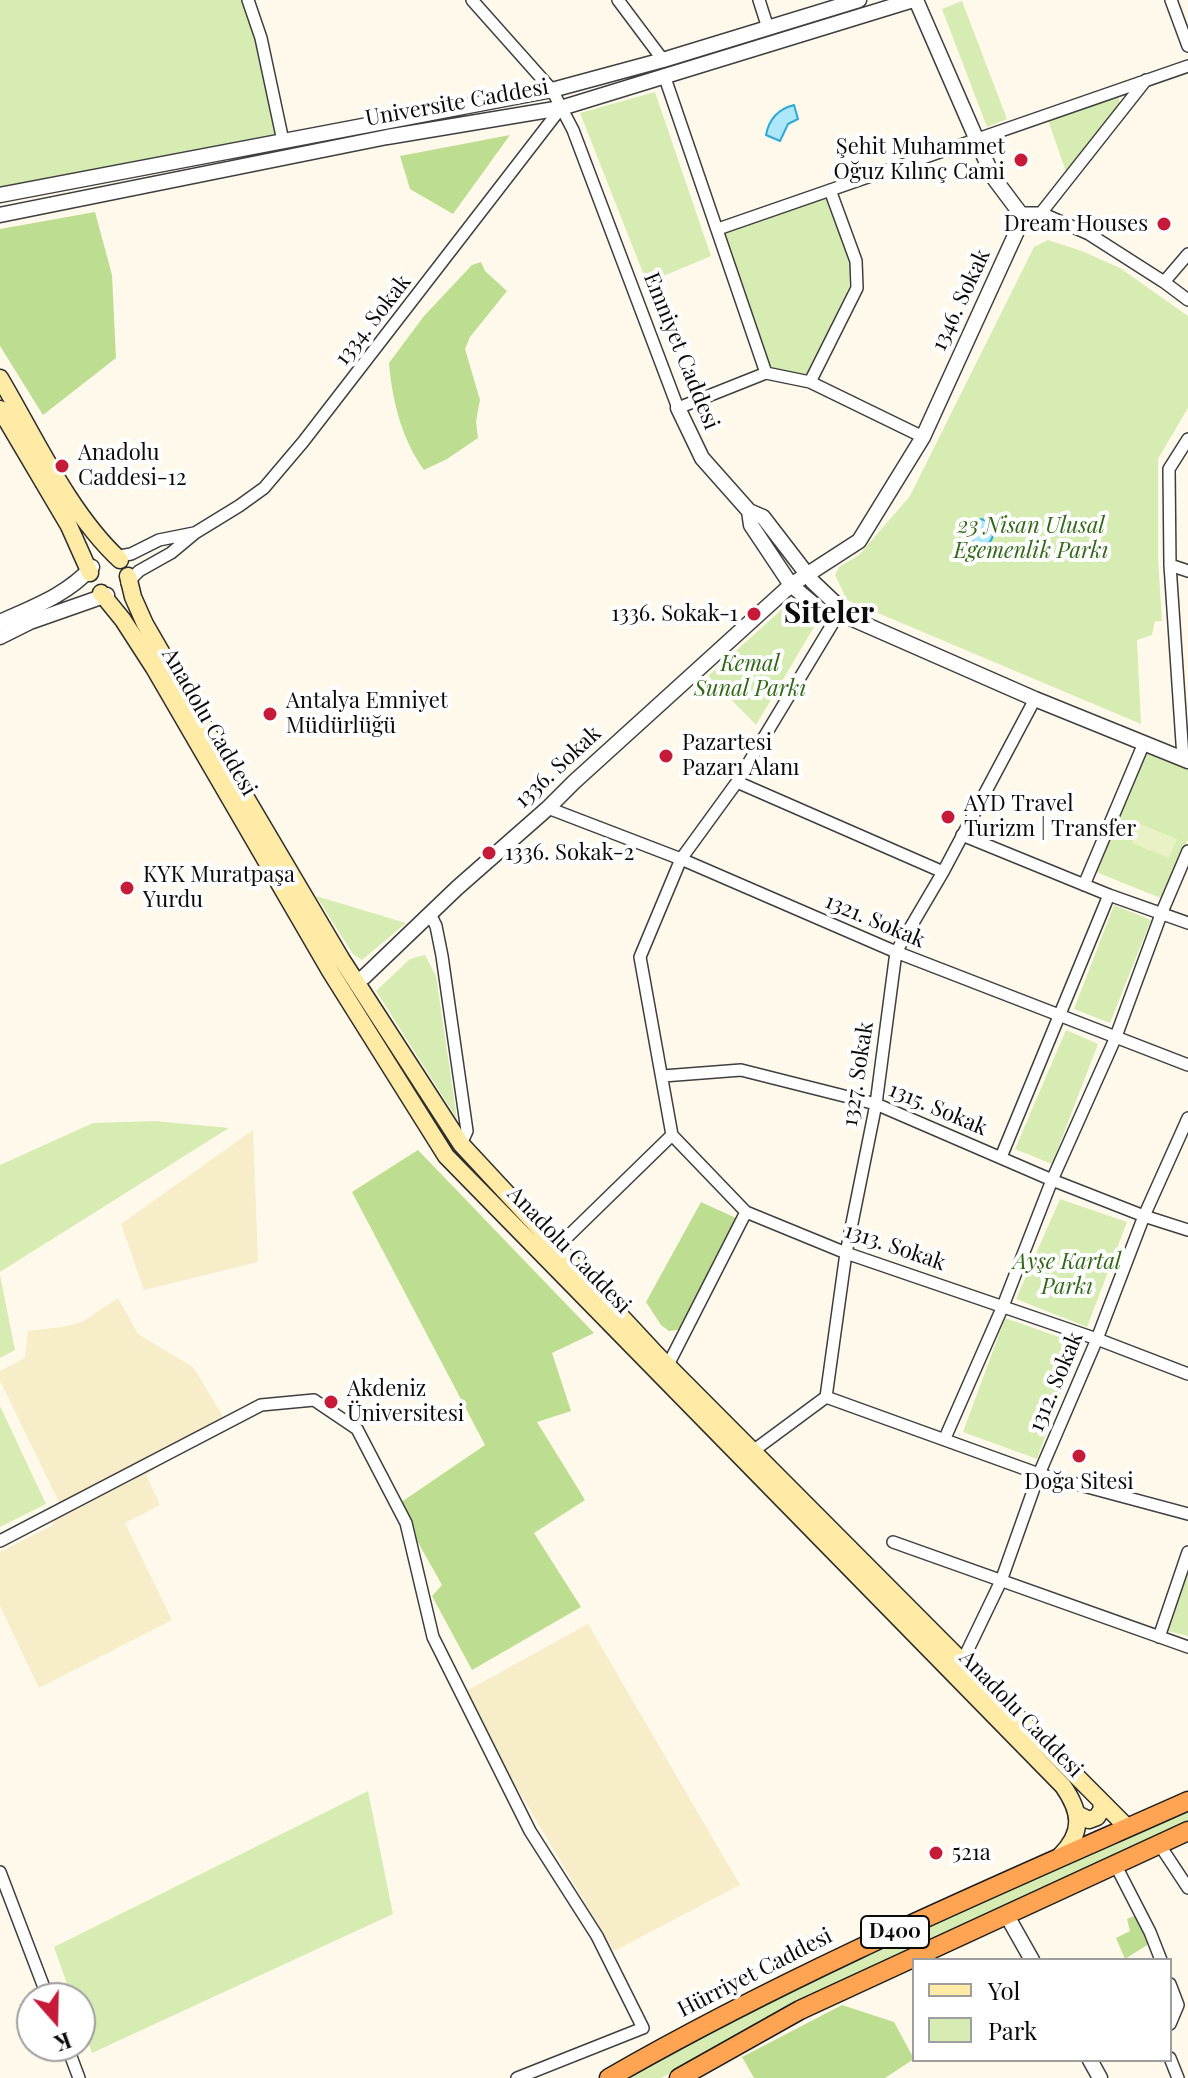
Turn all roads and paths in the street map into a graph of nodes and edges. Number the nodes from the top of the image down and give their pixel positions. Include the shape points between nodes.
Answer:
1 (248, 0) edge
2 (472, 0) edge
3 (618, 0) edge
4 (759, 0) edge
5 (859, 0) edge
6 (914, 0) edge
7 (1171, 0) edge
8 (768, 28) junction
9 (1188, 46) edge
10 (663, 60) junction
11 (1188, 66) edge
12 (664, 75) junction
13 (1146, 80) junction
14 (552, 90) junction
15 (561, 108) junction
16 (975, 138) junction
17 (283, 141) junction
18 (830, 190) junction
19 (0, 195) edge
20 (1020, 213) junction
21 (1041, 213) junction
22 (0, 215) edge
23 (718, 229) junction
24 (1188, 254) edge
25 (1164, 282) junction
26 (1188, 300) edge
27 (766, 373) junction
28 (0, 378) edge
29 (810, 382) junction
30 (678, 408) junction
31 (0, 409) edge
32 (923, 437) junction
33 (1188, 439) edge
34 (749, 511) junction
35 (195, 533) junction
36 (117, 558) junction
37 (829, 561) junction
38 (1170, 565) junction
39 (91, 570) junction
40 (1188, 571) edge
41 (807, 574) junction
42 (128, 580) junction
43 (791, 585) junction
44 (104, 595) junction
45 (828, 596) junction
46 (839, 613) junction
47 (0, 622) edge
48 (0, 637) edge
49 (1035, 699) junction
50 (1144, 743) junction
51 (1185, 759) edge
52 (737, 782) junction
53 (548, 808) junction
54 (962, 835) junction
55 (1188, 851) edge
56 (681, 859) junction
57 (943, 872) junction
58 (1084, 885) junction
59 (1109, 895) junction
60 (1162, 912) junction
61 (430, 914) junction
62 (1188, 923) edge
63 (896, 952) junction
64 (349, 986) junction
65 (1061, 1016) junction
66 (1115, 1039) junction
67 (1188, 1065) edge
68 (663, 1076) junction
69 (876, 1104) junction
70 (1188, 1118) edge
71 (672, 1135) junction
72 (461, 1144) junction
73 (1001, 1157) junction
74 (1052, 1180) junction
75 (746, 1212) junction
76 (1144, 1216) junction
77 (1188, 1230) edge
78 (557, 1247) junction
79 (846, 1253) junction
80 (1003, 1306) junction
81 (1097, 1339) junction
82 (668, 1365) junction
83 (1188, 1374) edge
84 (826, 1397) junction
85 (945, 1438) junction
86 (753, 1451) junction
87 (1039, 1474) junction
88 (1188, 1514) edge
89 (0, 1541) edge
90 (893, 1542) dead end
91 (1188, 1552) edge
92 (1001, 1581) junction
93 (1159, 1637) junction
94 (1188, 1647) edge
95 (962, 1662) junction
96 (1101, 1801) junction
97 (1188, 1801) edge
98 (1077, 1814) junction
99 (1128, 1828) junction
100 (1188, 1831) edge
101 (1159, 1844) junction
102 (1056, 1860) junction
103 (1115, 1864) junction
104 (0, 1872) edge
105 (1188, 1888) edge
106 (1006, 1914) junction
107 (1031, 1958) edge
108 (1160, 1958) edge
109 (42, 1982) edge
110 (1172, 1989) edge
111 (1172, 2019) edge
112 (517, 2078) edge
113 (609, 2078) edge
114 (679, 2078) edge

1 - 17 street
2 - 14 street, Emniyet Caddesi
3 - 10 street
4 - 8 street
5 - 8 street, Universite Caddesi
6 - 12 street, Universite Caddesi
6 - 16 street
7 - 9 street
8 - 10 street, Universite Caddesi
10 - 14 street, Universite Caddesi
11 - 13 street
12 - 15 street, Universite Caddesi
12 - 23 street
13 - 16 street
13 - 21 street
14 - 15 street, Emniyet Caddesi
14 - 17 street, Universite Caddesi
15 - 22 street, Universite Caddesi via 387,137
15 - 30 street, Emniyet Caddesi
15 - 35 street, 1334. Sokak via 264,488
16 - 18 street
16 - 20 street via 993,177
17 - 19 street, Universite Caddesi
18 - 23 street
18 - 29 street via 856,261 857,288
20 - 21 street
20 - 32 street, 1346. Sokak via 1017,231
21 - 25 street via 1089,234
23 - 27 street
24 - 25 street
25 - 26 street
27 - 29 street
27 - 30 street
28 - 36 main road via 72,500
29 - 32 street
30 - 34 street, Emniyet Caddesi via 702,458
31 - 39 main road
32 - 37 street, 1346. Sokak via 859,541
33 - 38 street via 1169,469
34 - 41 street via 763,517
34 - 43 street, Emniyet Caddesi via 751,525
35 - 36 street, 1334. Sokak via 159,540
35 - 42 street, 1334. Sokak
36 - 39 main road via 102,558
36 - 42 main road via 128,570
37 - 41 street, 1346. Sokak
37 - 45 street
38 - 40 street
38 - 51 street
39 - 44 main road via 92,585
39 - 47 street via 49,601
41 - 43 street, 1346. Sokak
41 - 45 street
42 - 44 main road via 119,592
42 - 64 main road, Anadolu Caddesi via 145,624
43 - 46 street, Emniyet Caddesi via 824,613
43 - 53 street, 1336. Sokak
44 - 48 street
44 - 64 main road, Anadolu Caddesi
45 - 46 street
46 - 49 street, Emniyet Caddesi
46 - 52 street
49 - 50 street, Emniyet Caddesi
49 - 54 street, 1327. Sokak
50 - 51 street, Emniyet Caddesi
50 - 58 street
52 - 56 street
52 - 57 street
53 - 56 street, 1321. Sokak
53 - 61 street, 1336. Sokak
54 - 57 street, 1327. Sokak
54 - 58 street
55 - 60 street
56 - 63 street, 1321. Sokak
56 - 68 street via 640,957
57 - 63 street, 1327. Sokak
58 - 59 street
59 - 60 street
59 - 65 street
60 - 62 street
60 - 66 street
61 - 64 street, 1336. Sokak
61 - 72 street via 442,956 467,1131
63 - 65 street, 1321. Sokak
63 - 69 street, 1327. Sokak
64 - 72 main road, Anadolu Caddesi
64 - 98 main road, Anadolu Caddesi via 446,1156 1063,1786
65 - 66 street, 1321. Sokak
65 - 73 street
66 - 67 street, 1321. Sokak
66 - 74 street
68 - 69 street, 1315. Sokak via 741,1070
68 - 71 street
69 - 73 street, 1315. Sokak
69 - 79 street, 1327. Sokak
70 - 76 street, 1312. Sokak
71 - 75 street, 1313. Sokak
71 - 78 street
72 - 78 main road, Anadolu Caddesi
73 - 74 street, 1315. Sokak
74 - 76 street, 1315. Sokak
74 - 80 street
75 - 79 street, 1313. Sokak
75 - 82 street
76 - 77 street, 1315. Sokak
76 - 81 street, 1312. Sokak
78 - 82 main road, Anadolu Caddesi
79 - 80 street, 1313. Sokak
79 - 84 street, 1327. Sokak
80 - 81 street, 1313. Sokak
80 - 85 street
81 - 83 street, 1313. Sokak
81 - 87 street, 1312. Sokak
82 - 86 main road, Anadolu Caddesi
84 - 85 street
84 - 86 street
85 - 87 street
86 - 95 main road, Anadolu Caddesi
87 - 88 street
87 - 92 street, 1312. Sokak
89 - 112 street via 261,1405 314,1400 357,1429 406,1523 433,1637 530,1831 597,1936 643,2028
90 - 92 street
91 - 93 street
92 - 93 street
92 - 95 street, 1312. Sokak
93 - 94 street
95 - 96 main road, Anadolu Caddesi
96 - 98 main road via 1097,1817 1089,1820
96 - 99 main road, Anadolu Caddesi
97 - 99 highway, Hürriyet Caddesi / D400
98 - 102 main road, Anadolu Caddesi via 1076,1836
99 - 102 highway, Hürriyet Caddesi / D400
100 - 101 highway
101 - 103 highway
101 - 105 street
102 - 113 highway, Hürriyet Caddesi / D400 via 857,1949
103 - 106 highway
103 - 108 street
104 - 109 street
106 - 107 street
106 - 114 highway via 800,2010
110 - 111 street via 1178,2005

